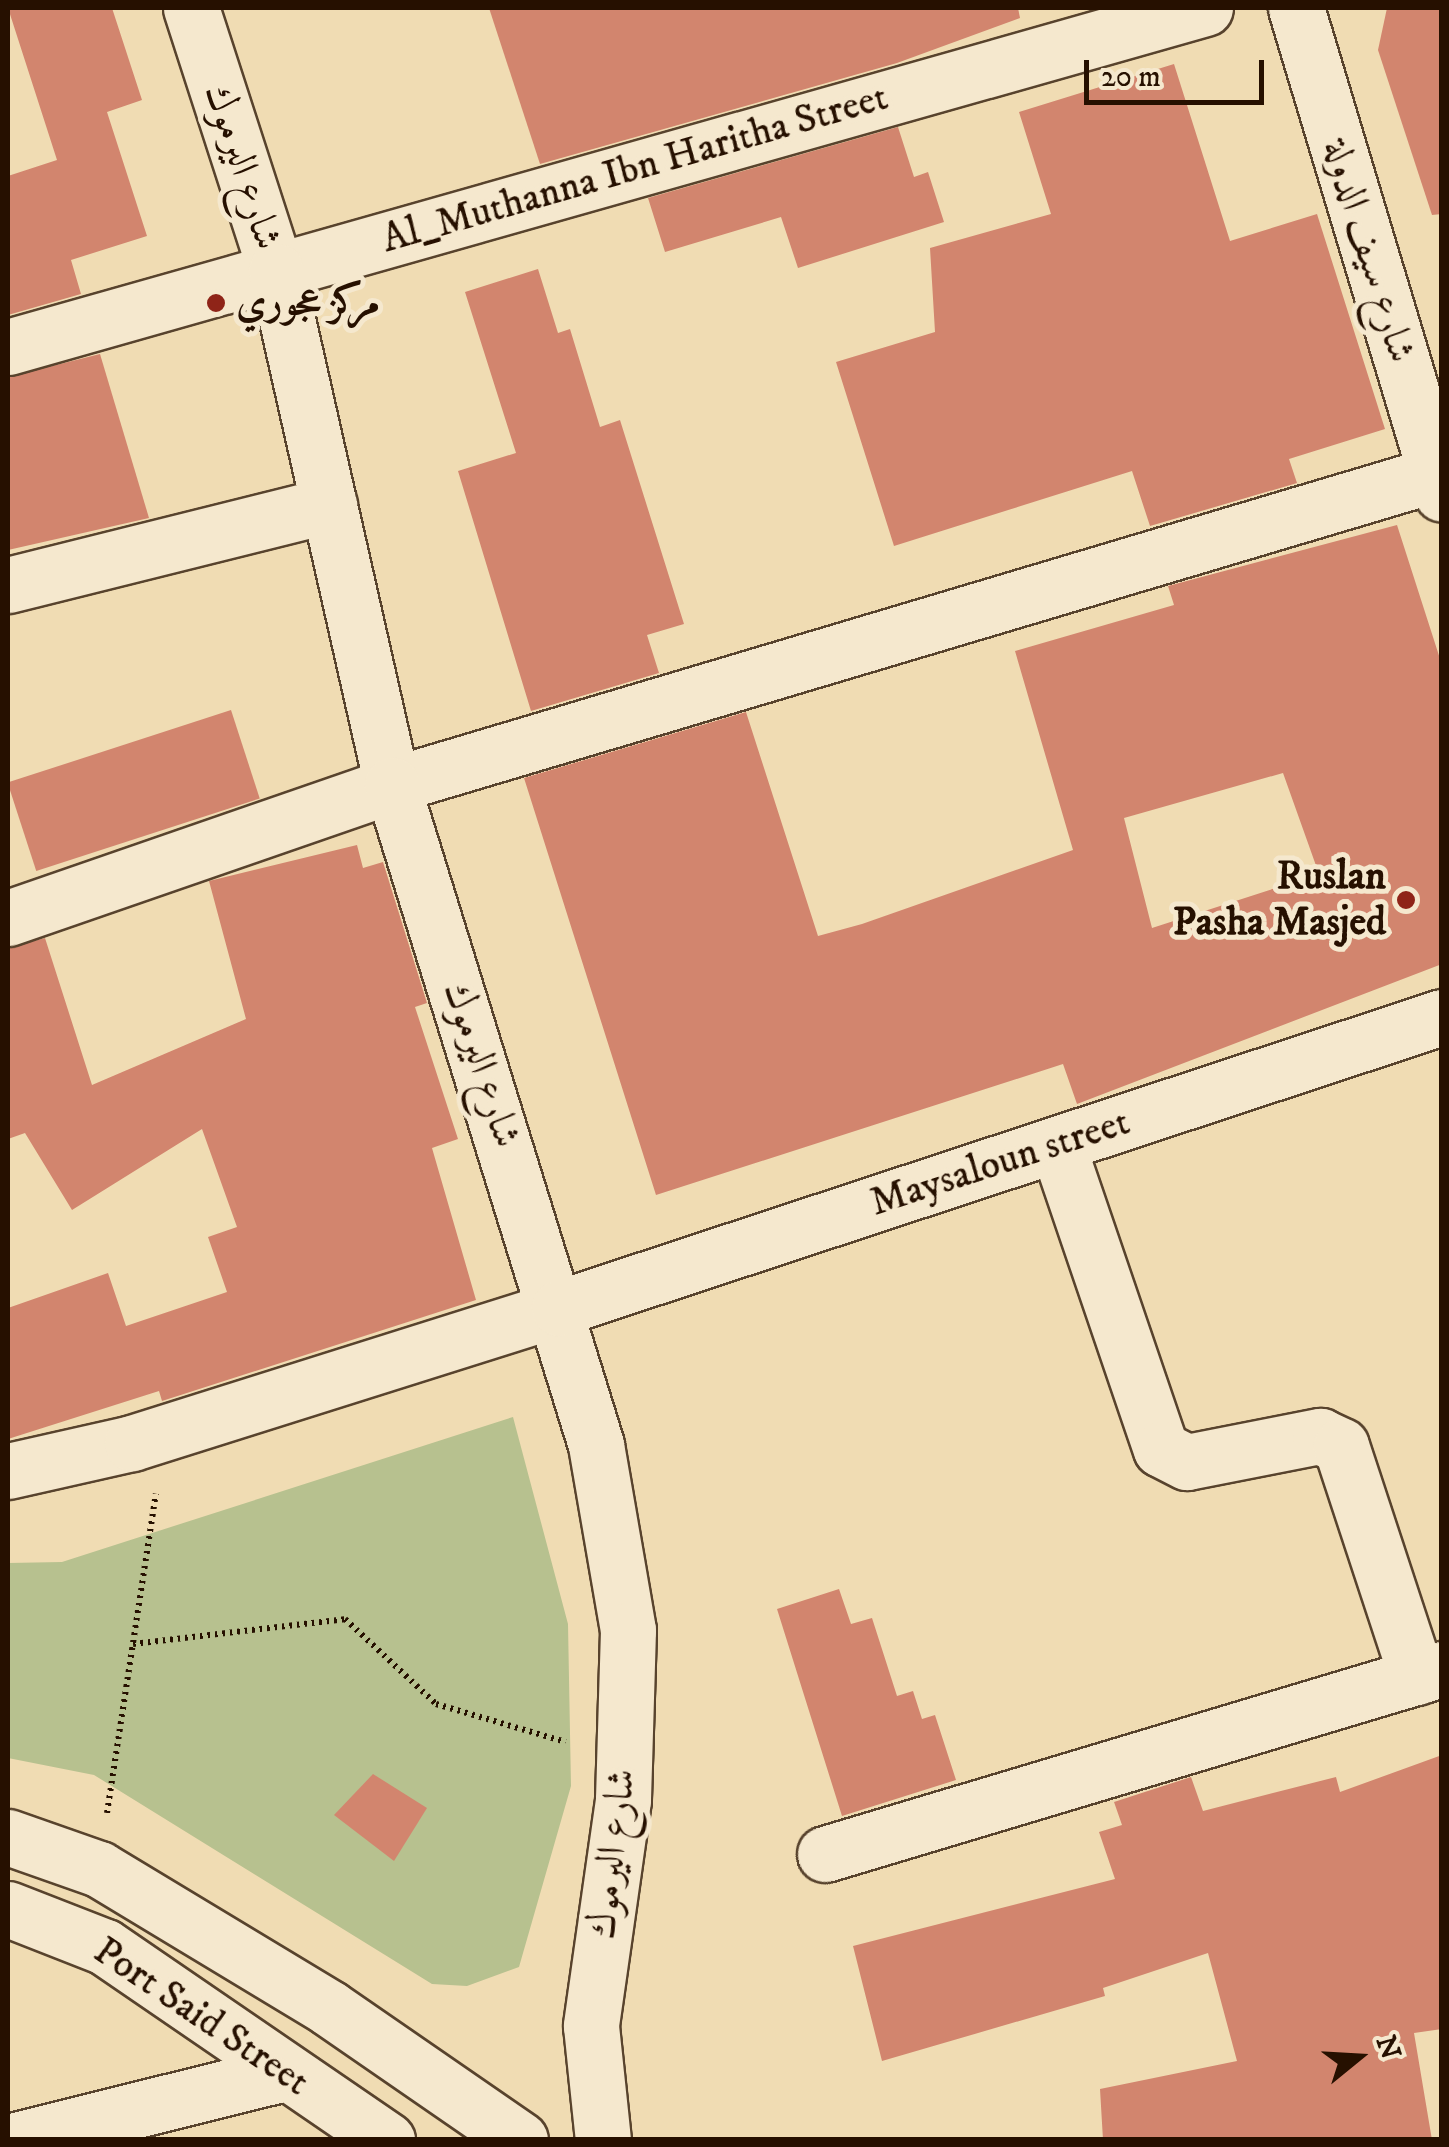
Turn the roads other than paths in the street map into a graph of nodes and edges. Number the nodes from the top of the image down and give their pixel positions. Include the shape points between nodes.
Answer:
1 (191, 8) edge
2 (1205, 8) edge
3 (1296, 8) edge
4 (276, 271) junction
5 (8, 346) edge
6 (1438, 484) edge
7 (329, 504) junction
8 (8, 585) edge
9 (392, 785) junction
10 (8, 918) edge
11 (1442, 1017) edge
12 (1057, 1144) junction
13 (559, 1308) junction
14 (8, 1471) edge
15 (1429, 1673) edge
16 (8, 1837) edge
17 (825, 1854) dead end
18 (8, 1910) edge
19 (284, 2073) junction
20 (16, 2140) edge
21 (386, 2140) edge
22 (520, 2140) edge
23 (602, 2140) edge

1 - 4 street, شارع اليرموك
2 - 4 street, Al_Muthanna Ibn Haritha Street
3 - 6 street, شارع سيف الدولة
4 - 5 street, Al_Muthanna Ibn Haritha Street
4 - 7 street, شارع اليرموك
6 - 9 street
7 - 8 street
7 - 9 street, شارع اليرموك
9 - 10 street
9 - 13 street, شارع اليرموك
11 - 12 street, Maysaloun street
12 - 13 street, Maysaloun street
12 - 15 street via 1162,1449 1186,1462 1320,1436 1341,1446
13 - 14 street, Maysaloun street via 165,1434
13 - 23 street, شارع اليرموك via 596,1445 628,1630 624,1760 591,2026
15 - 17 street
16 - 22 street via 99,1868 330,2008
18 - 19 street, Port Said Street via 106,1947
19 - 20 street
19 - 21 street, Port Said Street

